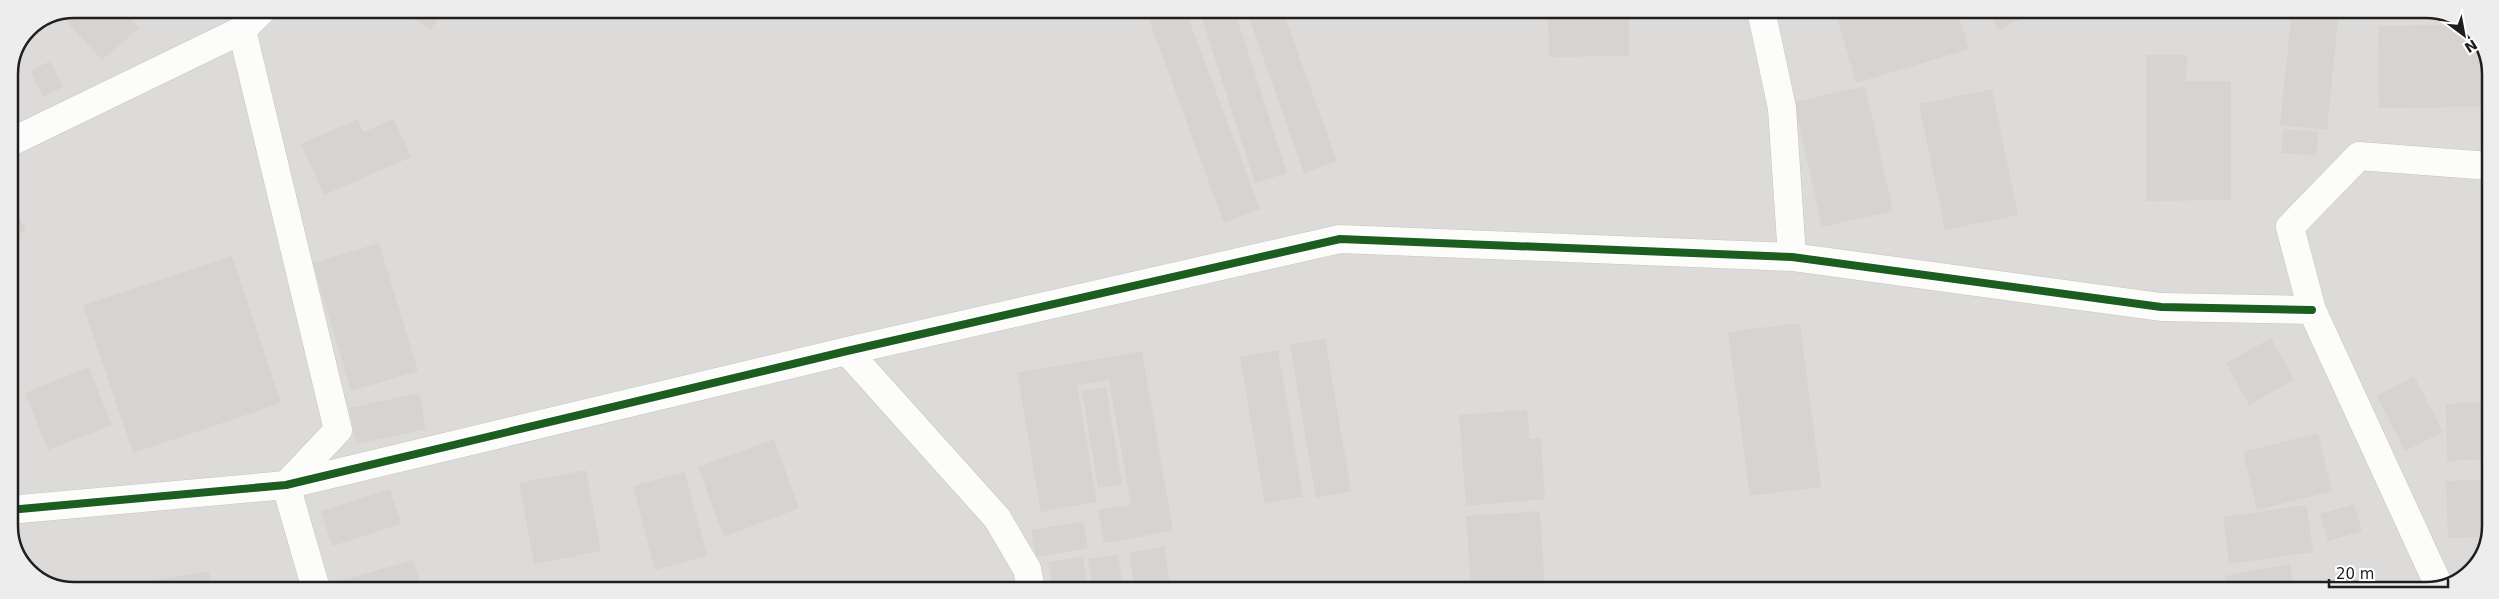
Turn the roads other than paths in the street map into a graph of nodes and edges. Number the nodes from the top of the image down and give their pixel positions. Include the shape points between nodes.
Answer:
1 (254, 18) edge
2 (1762, 18) edge
3 (242, 30) junction
4 (18, 139) edge
5 (2481, 165) edge
6 (1792, 257) junction
7 (2312, 310) junction
8 (847, 351) junction
9 (286, 485) junction
10 (18, 509) edge
11 (2436, 580) edge
12 (314, 582) edge
13 (1029, 582) edge

1 - 3 street
2 - 6 street via 1782,108
3 - 4 street
3 - 9 street via 338,430
5 - 7 street via 2359,156 2290,227
6 - 7 street via 2161,306
6 - 8 street via 1340,239
7 - 11 street
8 - 9 street
8 - 13 street via 997,518 1027,569
9 - 10 street
9 - 12 street

